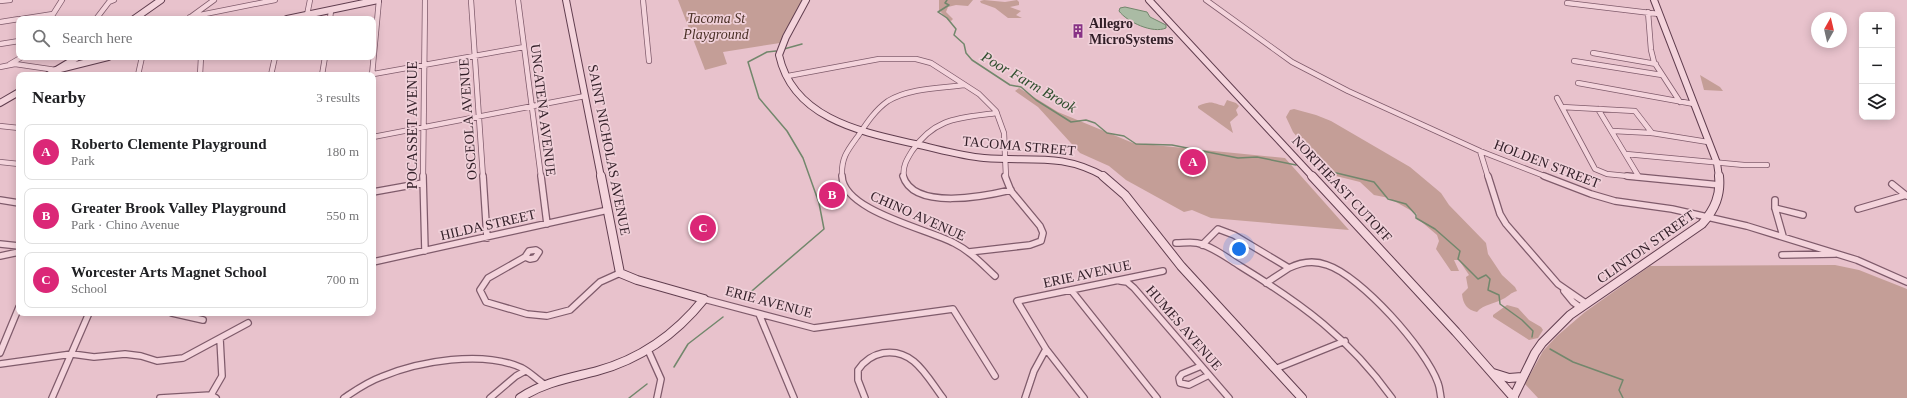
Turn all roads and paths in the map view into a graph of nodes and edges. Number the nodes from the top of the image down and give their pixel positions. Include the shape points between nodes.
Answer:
1 (10, 0) edge
2 (62, 0) edge
3 (114, 0) edge
4 (161, 0) edge
5 (214, 0) edge
6 (275, 0) edge
7 (310, 0) edge
8 (378, 0) edge
9 (425, 0) edge
10 (471, 0) edge
11 (518, 0) edge
12 (566, 0) edge
13 (643, 0) edge
14 (806, 0) edge
15 (1150, 0) edge
16 (1206, 0) edge
17 (1654, 0) edge
18 (0, 1) edge
19 (109, 1) edge
20 (356, 2) edge
21 (1567, 2) dead end
22 (331, 10) junction
23 (1648, 12) junction
24 (53, 14) joint
25 (1659, 14) junction
26 (307, 15) junction
27 (40, 16) edge
28 (98, 16) edge
29 (138, 16) edge
30 (192, 16) edge
31 (199, 16) edge
32 (302, 16) edge
33 (330, 16) edge
34 (16, 20) edge
35 (376, 21) edge
36 (0, 22) edge
37 (16, 41) edge
38 (0, 44) edge
39 (524, 47) junction
40 (1593, 53) dead end
41 (475, 55) junction
42 (17, 60) edge
43 (73, 60) edge
44 (96, 60) edge
45 (141, 60) edge
46 (201, 60) edge
47 (274, 60) edge
48 (324, 60) edge
49 (372, 60) edge
50 (1574, 60) dead end
51 (649, 61) dead end
52 (1656, 64) junction
53 (424, 65) junction
54 (7, 66) junction
55 (0, 68) edge
56 (56, 70) junction
57 (53, 72) edge
58 (138, 72) edge
59 (200, 72) edge
60 (272, 72) edge
61 (322, 72) edge
62 (371, 72) edge
63 (376, 74) edge
64 (1662, 75) junction
65 (788, 76) junction
66 (1578, 83) dead end
67 (966, 85) junction
68 (16, 95) edge
69 (585, 96) junction
70 (1557, 98) dead end
71 (1680, 102) junction
72 (0, 103) edge
73 (1694, 104) junction
74 (532, 106) junction
75 (1562, 107) junction
76 (1598, 109) junction
77 (998, 113) junction
78 (479, 116) junction
79 (0, 126) edge
80 (424, 127) junction
81 (16, 128) edge
82 (861, 131) junction
83 (1613, 131) junction
84 (1652, 133) junction
85 (376, 136) edge
86 (1708, 142) junction
87 (918, 144) junction
88 (1480, 151) junction
89 (1626, 154) junction
90 (1004, 159) junction
91 (1716, 161) junction
92 (0, 162) edge
93 (16, 164) edge
94 (1767, 165) dead end
95 (1639, 177) junction
96 (423, 182) junction
97 (1892, 184) dead end
98 (1720, 185) junction
99 (1011, 190) junction
100 (376, 191) edge
101 (1906, 196) edge
102 (0, 200) edge
103 (1775, 200) dead end
104 (16, 202) edge
105 (1775, 208) junction
106 (1858, 209) dead end
107 (608, 210) junction
108 (1803, 215) dead end
109 (1708, 217) junction
110 (547, 224) junction
111 (1783, 236) junction
112 (487, 238) junction
113 (1176, 243) dead end
114 (1, 245) edge
115 (1202, 245) junction
116 (16, 246) edge
117 (425, 251) junction
118 (969, 252) junction
119 (16, 253) edge
120 (1839, 254) junction
121 (1782, 255) dead end
122 (0, 256) edge
123 (525, 257) dead end
124 (376, 261) edge
125 (1289, 268) junction
126 (1163, 271) dead end
127 (620, 273) junction
128 (995, 276) dead end
129 (1117, 281) junction
130 (1266, 282) junction
131 (1907, 282) edge
132 (1071, 290) junction
133 (704, 299) junction
134 (1584, 306) junction
135 (16, 314) edge
136 (759, 314) junction
137 (88, 316) edge
138 (185, 316) edge
139 (203, 320) dead end
140 (248, 323) dead end
141 (220, 339) junction
142 (1345, 341) junction
143 (1046, 349) junction
144 (648, 350) junction
145 (0, 353) edge
146 (72, 354) junction
147 (0, 364) edge
148 (1201, 366) junction
149 (1275, 369) junction
150 (525, 371) junction
151 (1493, 373) junction
152 (1209, 375) junction
153 (995, 376) dead end
154 (1522, 377) junction
155 (544, 384) junction
156 (214, 396) edge
157 (52, 398) edge
158 (160, 398) edge
159 (344, 398) edge
160 (490, 398) edge
161 (520, 398) edge
162 (657, 398) edge
163 (794, 398) edge
164 (865, 398) edge
165 (943, 398) edge
166 (1025, 398) edge
167 (1084, 398) edge
168 (1157, 398) edge
169 (1228, 398) edge
170 (1302, 398) edge
171 (1392, 398) edge
172 (1441, 398) edge
173 (1513, 398) edge

1 - 18 street
2 - 24 street
3 - 19 street
4 - 29 street
5 - 30 street
6 - 31 street
7 - 26 street
8 - 20 street
8 - 35 street
9 - 53 street, POCASSET AVENUE
10 - 41 street, OSCEOLA AVENUE
11 - 39 street, UNCATENA AVENUE
12 - 69 street, SAINT NICHOLAS AVENUE
13 - 51 street
14 - 65 street, TACOMA STREET via 780,51 779,57
15 - 151 street, NORTHEAST CUTOFF
16 - 88 street, HOLDEN STREET via 1292,62 1348,91
17 - 25 street, CLINTON STREET
19 - 28 street
20 - 22 street
21 - 23 street
22 - 26 street
22 - 33 street
23 - 25 street
23 - 52 street via 1651,50
24 - 27 street
25 - 73 street, CLINTON STREET
26 - 32 street
34 - 36 street
37 - 38 street
39 - 41 street
39 - 74 street, UNCATENA AVENUE
40 - 52 street
41 - 53 street
41 - 78 street, OSCEOLA AVENUE
42 - 54 street
43 - 56 street
44 - 56 street
45 - 58 street
46 - 59 street
47 - 60 street
48 - 61 street
49 - 62 street
50 - 64 street
52 - 64 street
53 - 63 street
53 - 80 street, POCASSET AVENUE
54 - 55 street
54 - 56 street via 15,64
56 - 57 street
64 - 71 street
65 - 67 street via 898,57 932,63
65 - 82 street, TACOMA STREET via 801,97 817,111
66 - 71 street
67 - 77 street via 986,99
67 - 82 street, CHINO AVENUE via 894,98 884,105
68 - 72 street
69 - 74 street
69 - 107 street, SAINT NICHOLAS AVENUE
70 - 75 street
71 - 73 street
73 - 86 street, CLINTON STREET
74 - 78 street
74 - 110 street, UNCATENA AVENUE
75 - 76 street
75 - 95 street via 1594,168 1603,174
76 - 83 street
76 - 84 street via 1635,111
77 - 87 street via 940,124 926,133
77 - 90 street via 1004,128
78 - 80 street
78 - 112 street, OSCEOLA AVENUE
79 - 81 street
80 - 85 street
80 - 96 street, POCASSET AVENUE
82 - 87 street, TACOMA STREET
82 - 118 street, CHINO AVENUE via 841,164 844,185 852,196 873,211 946,239
83 - 84 street
83 - 89 street
84 - 86 street
86 - 91 street, CLINTON STREET
87 - 90 street, TACOMA STREET via 969,157
87 - 99 street via 905,163 903,174 909,184 922,193 937,197 962,198
88 - 109 street, HOLDEN STREET via 1604,199
88 - 134 street via 1504,221 1573,302
89 - 91 street
89 - 95 street
90 - 99 street via 1005,176
90 - 149 street, TACOMA STREET via 1068,161 1092,169 1112,182 1134,204 1163,245
91 - 94 street
91 - 98 street, CLINTON STREET
92 - 93 street
95 - 98 street
96 - 100 street
96 - 117 street, POCASSET AVENUE
97 - 101 street
98 - 109 street, CLINTON STREET via 1716,206
99 - 118 street via 1041,228 1044,233 1042,239 1030,245
101 - 106 street
102 - 104 street
103 - 105 street
105 - 108 street
105 - 111 street
107 - 110 street, HILDA STREET
107 - 127 street, SAINT NICHOLAS AVENUE
109 - 111 street, HOLDEN STREET
109 - 134 street, CLINTON STREET via 1680,241
110 - 112 street, HILDA STREET
111 - 120 street, HOLDEN STREET
112 - 117 street, HILDA STREET
113 - 115 street
114 - 116 street
115 - 125 street via 1218,229 1234,235
115 - 130 street
117 - 124 street, HILDA STREET
118 - 128 street, CHINO AVENUE
119 - 122 street
120 - 121 street
120 - 131 street, HOLDEN STREET via 1872,265
123 - 127 street via 488,278 480,290 486,302 527,314 547,316 570,310 600,282
125 - 130 street
125 - 172 street via 1299,263 1320,263 1332,266 1346,275 1405,332 1432,370 1439,385
126 - 129 street, ERIE AVENUE
127 - 133 street, ERIE AVENUE
129 - 132 street, ERIE AVENUE
129 - 148 street, HUMES AVENUE via 1130,283
130 - 142 street via 1302,305
132 - 143 street, ERIE AVENUE via 1017,301
132 - 168 street
133 - 136 street, ERIE AVENUE
133 - 144 street via 679,328
134 - 154 street, CLINTON STREET via 1570,315 1542,343
135 - 145 street
136 - 153 street, ERIE AVENUE via 818,328 953,309
136 - 163 street
137 - 146 street
138 - 139 street
140 - 141 street
141 - 146 street via 183,358 157,361 125,354 94,357
141 - 156 street via 222,376
142 - 149 street
142 - 171 street
143 - 166 street via 1034,371
143 - 167 street
144 - 155 street via 614,366
144 - 162 street via 660,379
146 - 147 street
146 - 157 street
148 - 152 street, HUMES AVENUE
148 - 152 street via 1182,374 1179,378 1180,383 1189,385
149 - 170 street, TACOMA STREET
150 - 155 street
150 - 159 street via 508,364 486,361 457,360 434,363 380,376
150 - 160 street
151 - 154 street via 1510,378
151 - 173 street, NORTHEAST CUTOFF
152 - 169 street, HUMES AVENUE
154 - 173 street, CLINTON STREET
155 - 161 street
156 - 158 street
164 - 165 street via 858,380 858,370 876,355 890,352 908,355

